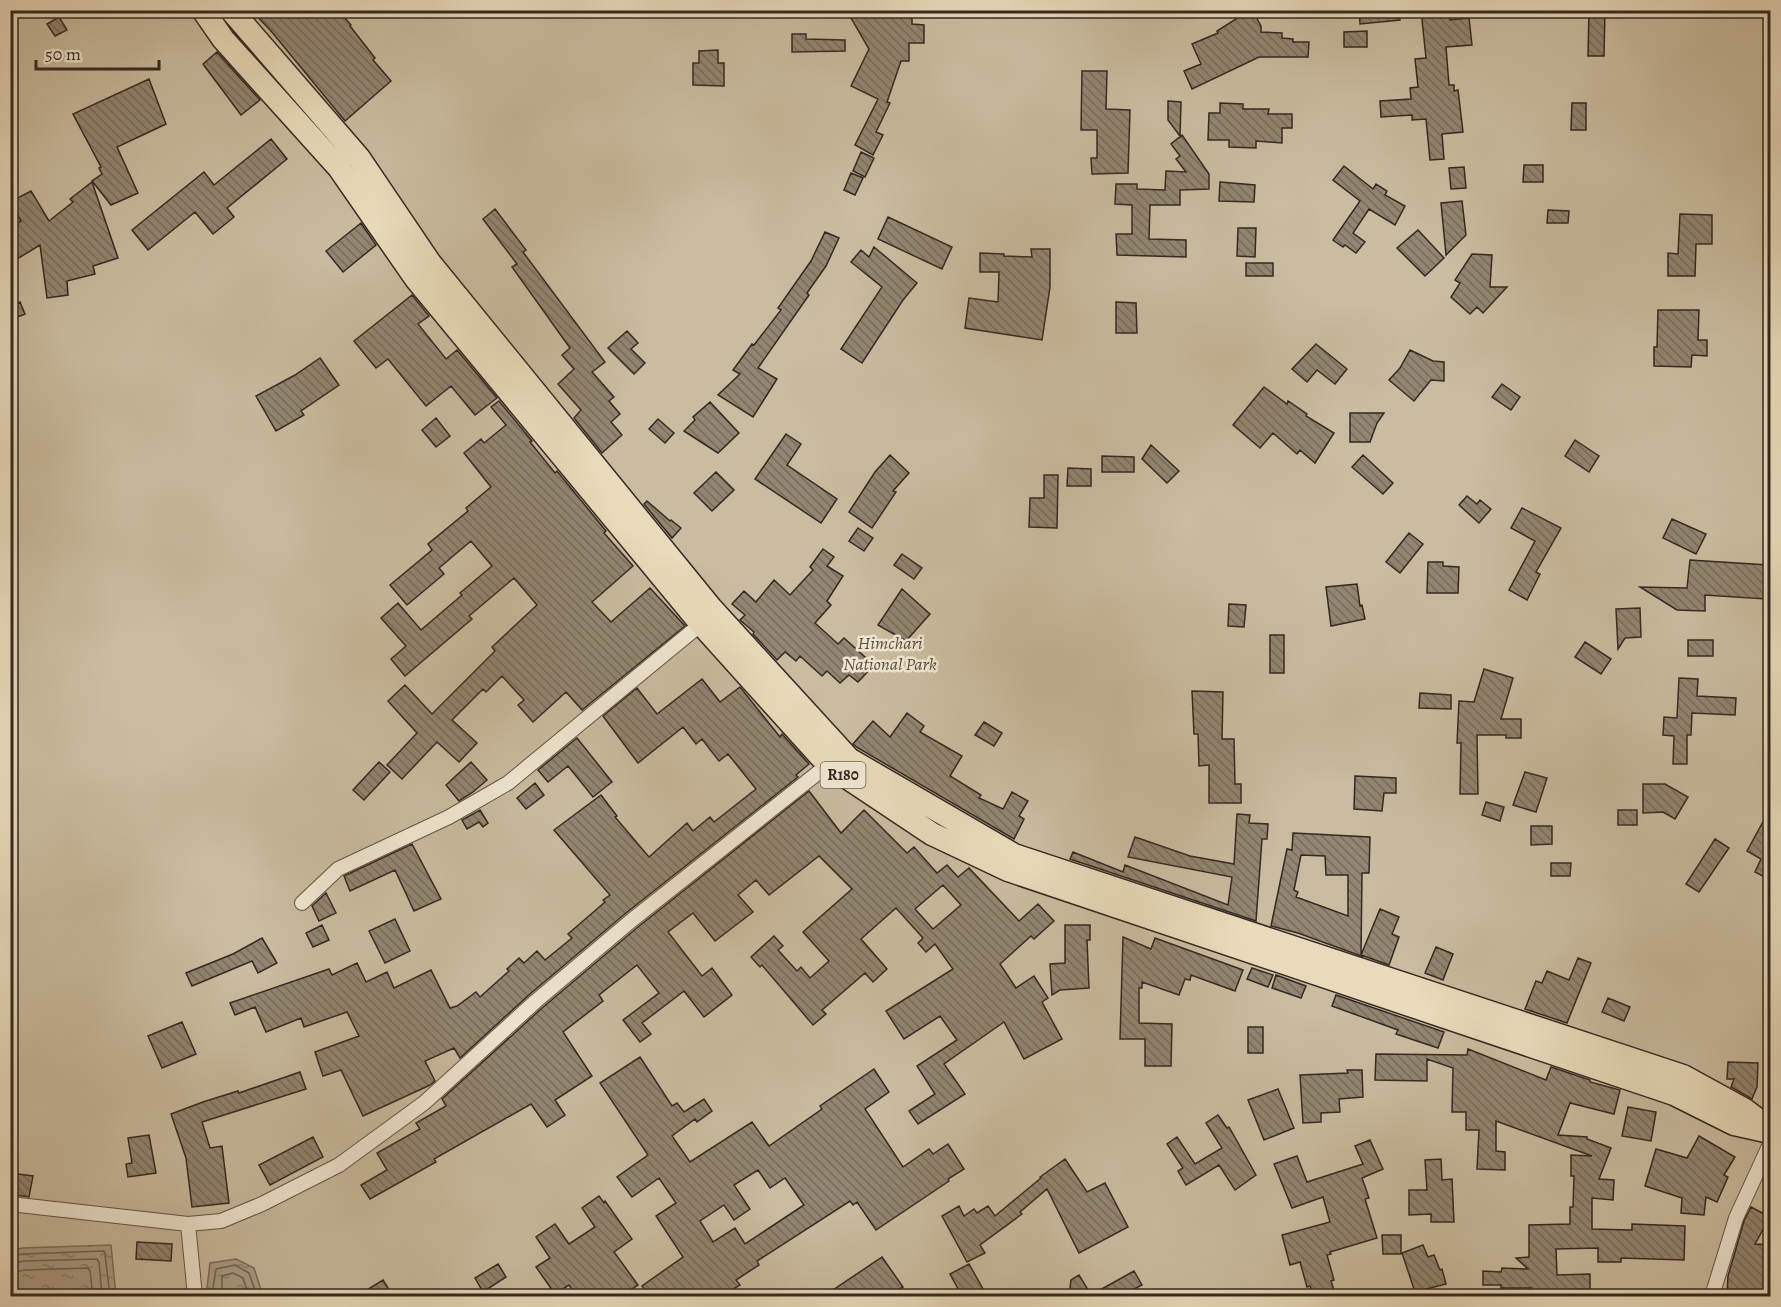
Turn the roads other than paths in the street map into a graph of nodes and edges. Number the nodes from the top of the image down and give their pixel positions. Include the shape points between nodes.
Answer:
1 (203, 10) edge
2 (231, 10) edge
3 (701, 624) junction
4 (829, 764) junction
5 (302, 903) dead end
6 (1770, 1131) edge
7 (1770, 1144) edge
8 (10, 1204) edge
9 (188, 1224) junction
10 (195, 1296) edge
11 (1712, 1296) edge

1 - 3 main road, R180 via 223,39 339,168 416,279
2 - 6 main road, R180 via 359,158 430,263 711,608 849,759 1014,855 1683,1076 1745,1110
3 - 4 main road, R180
3 - 5 street via 508,783 449,817 338,869
4 - 6 main road, R180 via 932,834 1008,870 1662,1090 1734,1124
4 - 9 street via 606,942 424,1104 339,1165 221,1221
7 - 11 street via 1736,1218
8 - 9 street
9 - 10 street

